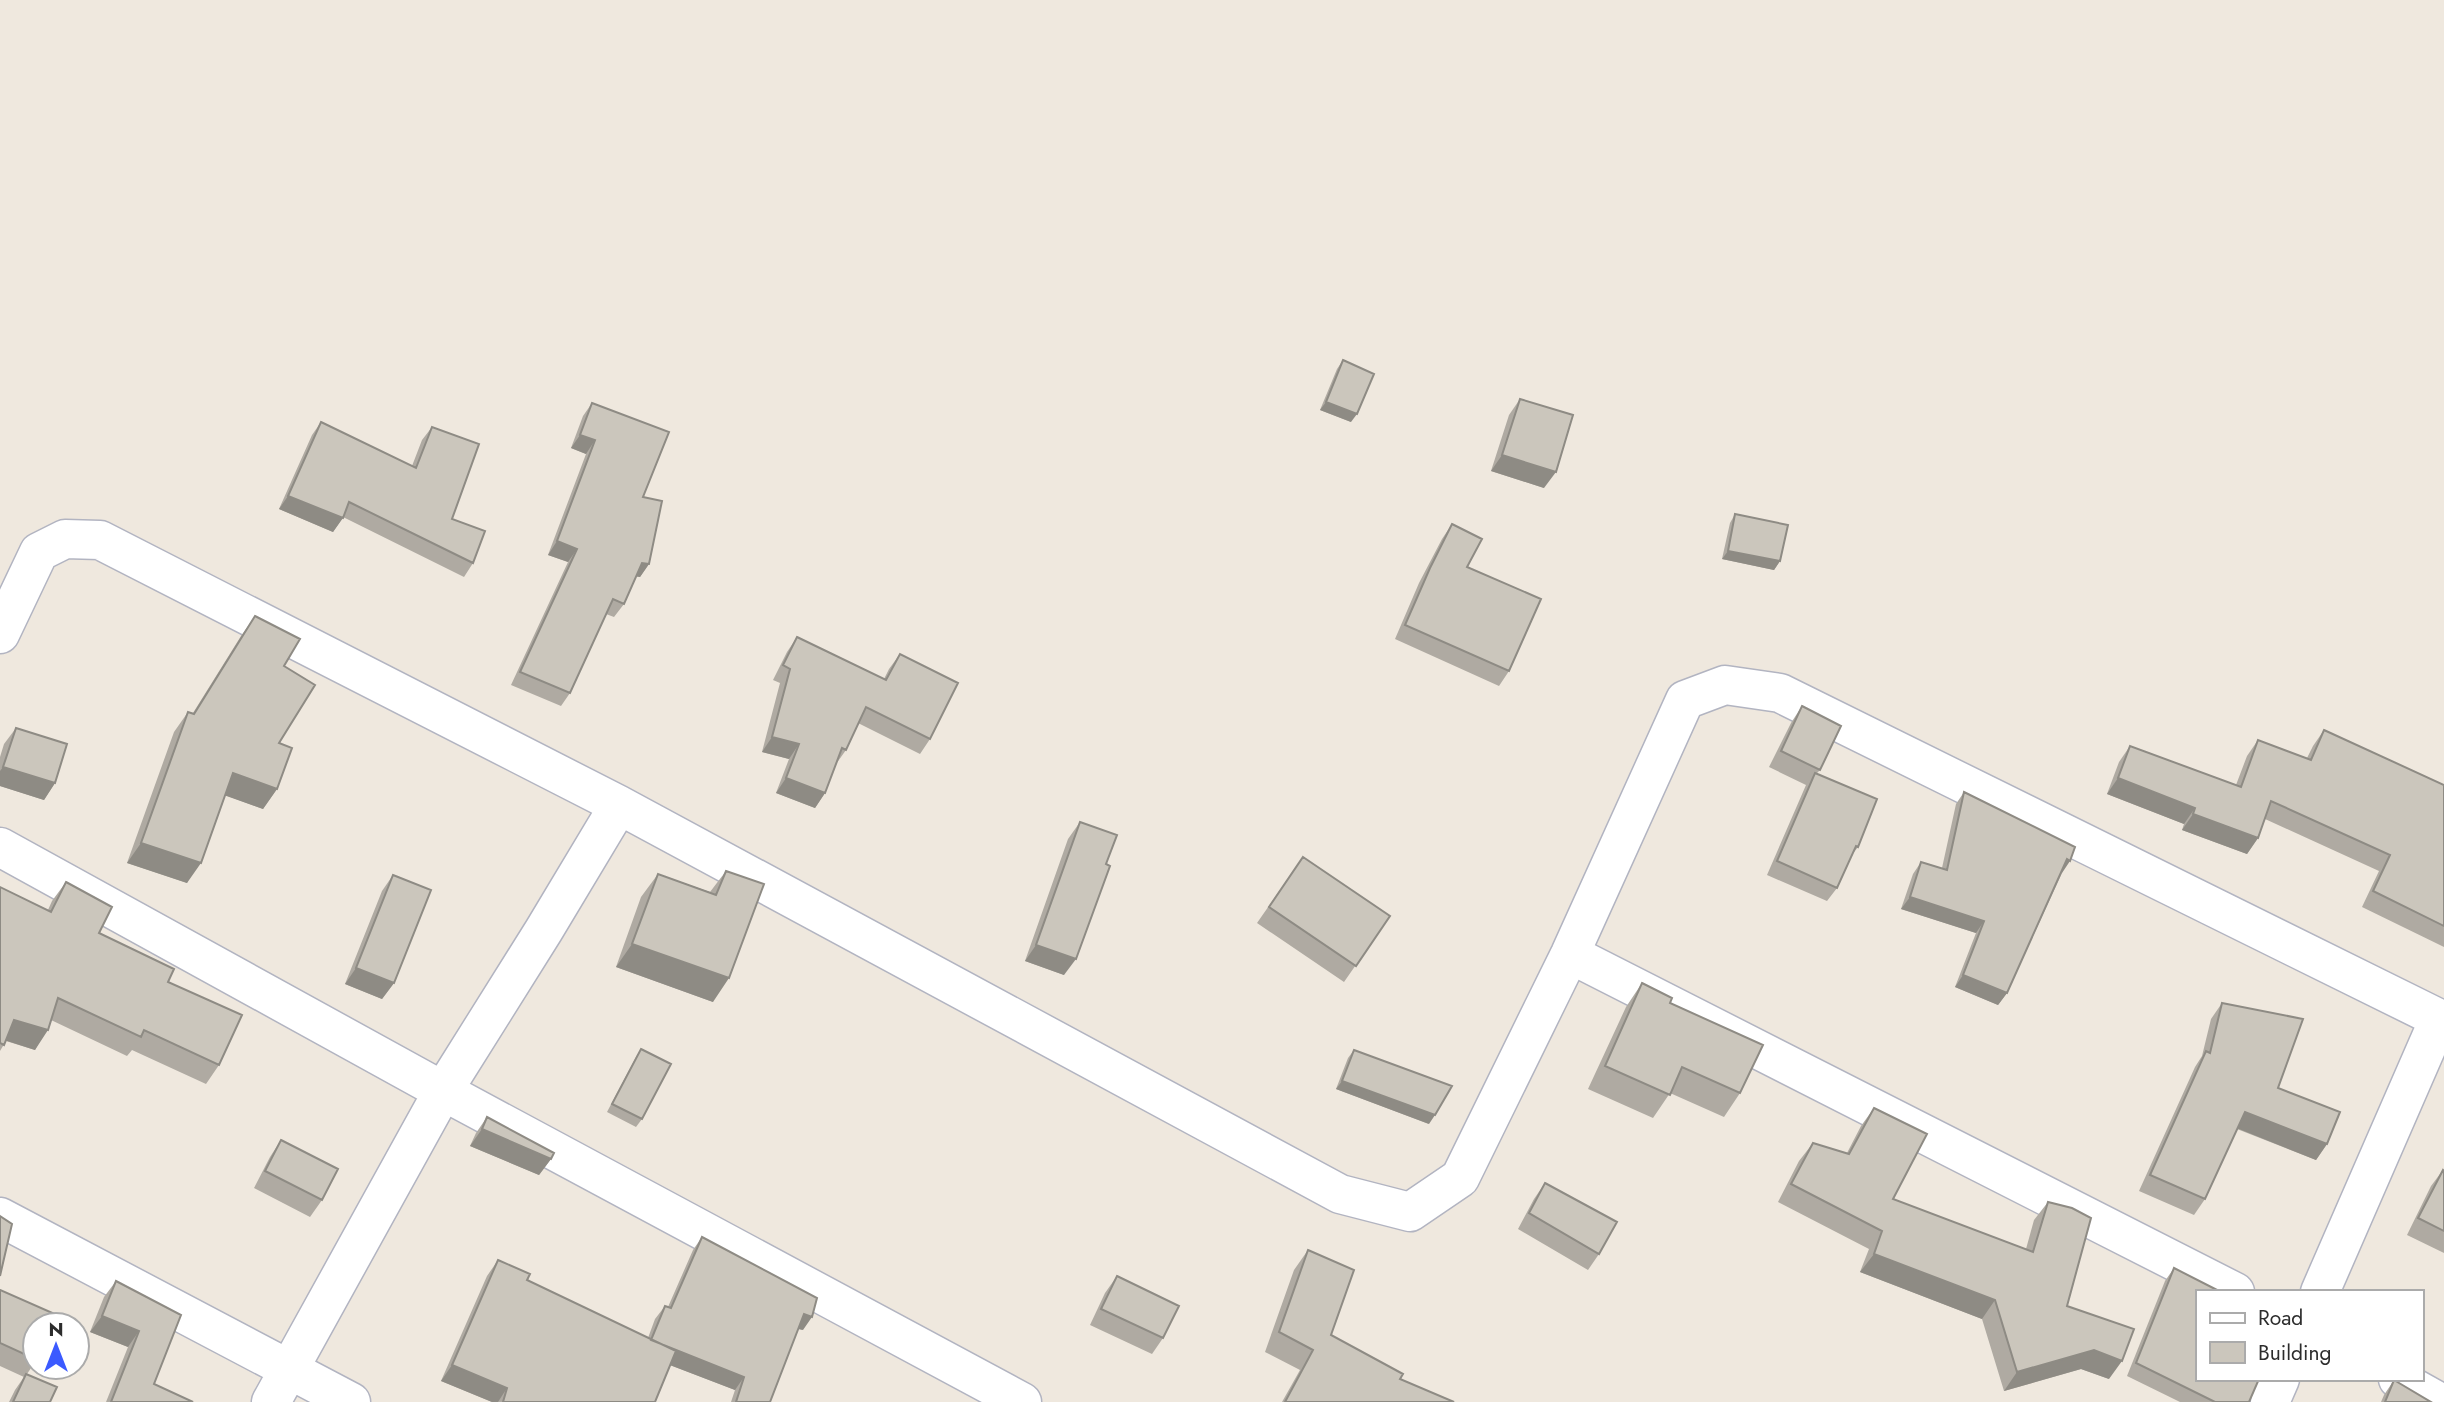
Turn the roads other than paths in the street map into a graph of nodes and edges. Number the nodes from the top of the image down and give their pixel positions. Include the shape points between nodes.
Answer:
1 (0, 634) edge
2 (619, 805) junction
3 (0, 847) edge
4 (1570, 954) junction
5 (2442, 1020) edge
6 (443, 1091) junction
7 (0, 1217) edge
8 (2231, 1290) edge
9 (2321, 1290) edge
10 (288, 1368) junction
11 (2279, 1381) edge
12 (2402, 1381) edge
13 (271, 1402) edge
14 (351, 1402) edge
15 (1022, 1402) edge
16 (2270, 1402) edge
17 (2439, 1402) edge

1 - 2 street via 39,552 65,539 100,540
2 - 4 street via 1340,1194 1410,1212 1460,1178
2 - 6 street
3 - 6 street
4 - 5 street via 1685,700 1725,685 1780,693
4 - 8 street
5 - 9 street
6 - 10 street
6 - 15 street
7 - 10 street
10 - 13 street
10 - 14 street
11 - 16 street
12 - 17 street

